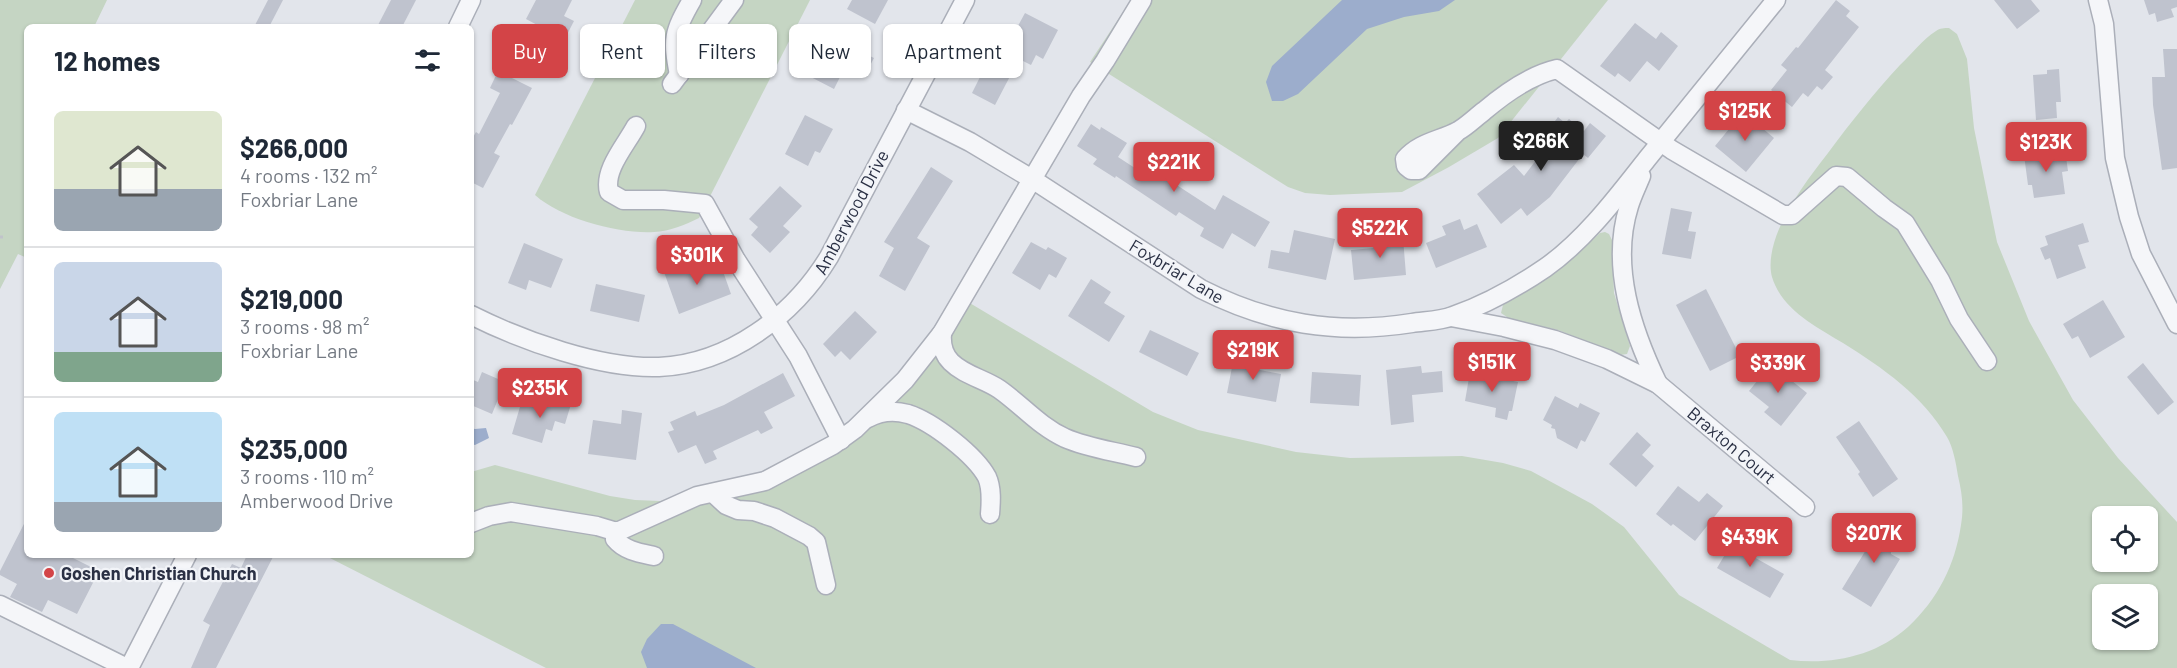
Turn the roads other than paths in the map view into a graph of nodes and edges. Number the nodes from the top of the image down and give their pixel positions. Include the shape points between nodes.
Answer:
1 (471, 0) edge
2 (692, 0) edge
3 (734, 0) edge
4 (965, 0) edge
5 (1142, 0) edge
6 (1776, 0) edge
7 (2098, 0) edge
8 (459, 24) edge
9 (906, 110) junction
10 (636, 126) dead end
11 (1458, 131) dead end
12 (1660, 143) junction
13 (1647, 159) junction
14 (1032, 179) junction
15 (474, 316) edge
16 (1451, 317) junction
17 (774, 320) junction
18 (2177, 324) edge
19 (942, 333) junction
20 (1987, 361) dead end
21 (1658, 384) junction
22 (864, 421) junction
23 (841, 440) junction
24 (1137, 457) dead end
25 (713, 493) junction
26 (1805, 507) dead end
27 (990, 514) dead end
28 (474, 522) edge
29 (617, 532) junction
30 (654, 556) dead end
31 (185, 558) edge
32 (826, 585) dead end
33 (0, 605) edge
34 (128, 668) edge

1 - 8 street
2 - 3 street via 674,38 675,80
4 - 9 street, Amberwood Drive
5 - 14 street
6 - 12 street, Foxbriar Lane
7 - 18 street via 2104,24 2115,159 2129,217 2141,254
9 - 14 street, Foxbriar Lane
9 - 17 street, Amberwood Drive via 829,258 811,285
10 - 17 street via 609,173 609,192 623,200 705,204
11 - 12 street via 1522,84 1557,69
12 - 13 street, Foxbriar Lane
12 - 20 street via 1783,215 1792,215 1836,177 1847,177 1905,223
13 - 16 street, Foxbriar Lane via 1578,239 1546,267
13 - 21 street, Braxton Court via 1628,208 1622,259 1631,318
14 - 16 street, Foxbriar Lane via 1202,289 1258,313 1325,328 1357,329
14 - 19 street
15 - 17 street, Amberwood Drive via 550,346 641,367 683,364 712,356
16 - 21 street, Braxton Court via 1555,340
17 - 23 street via 798,356
19 - 22 street via 905,380
19 - 24 street via 944,353 951,362 1001,391 1047,429 1085,445
21 - 26 street, Braxton Court
22 - 23 street
22 - 27 street via 879,412 908,414 954,442 988,479
23 - 25 street via 765,481
25 - 29 street via 697,496
25 - 32 street via 726,505 775,518 809,536 816,542
28 - 29 street via 511,512
29 - 30 street via 615,539 620,545
31 - 34 street
33 - 34 street

